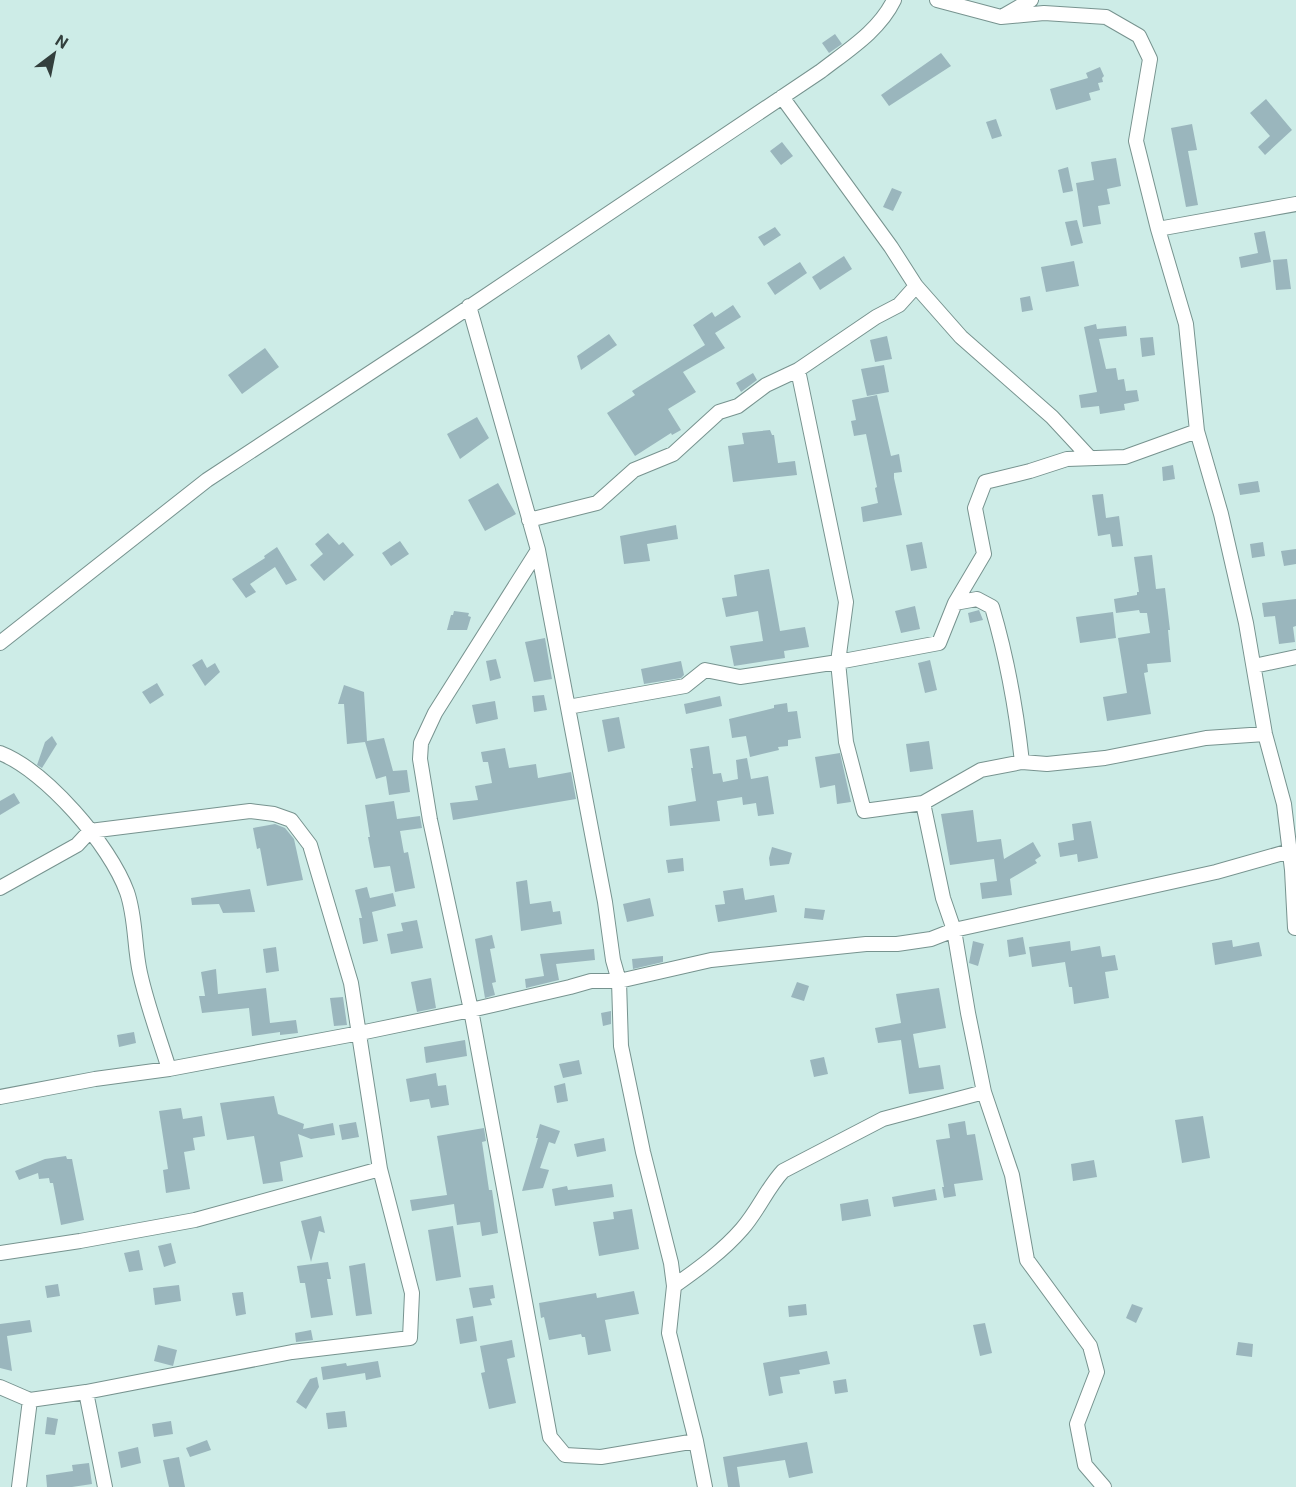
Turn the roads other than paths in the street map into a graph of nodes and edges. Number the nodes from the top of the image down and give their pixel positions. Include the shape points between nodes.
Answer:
1 (894, 0) edge
2 (937, 0) edge
3 (1031, 0) edge
4 (1000, 17) junction
5 (782, 97) junction
6 (1296, 204) edge
7 (1158, 229) junction
8 (916, 286) junction
9 (470, 306) junction
10 (798, 370) junction
11 (1197, 431) junction
12 (1090, 458) junction
13 (529, 520) junction
14 (538, 550) junction
15 (955, 603) junction
16 (0, 643) edge
17 (1296, 657) edge
18 (838, 662) junction
19 (1254, 666) junction
20 (568, 707) junction
21 (1264, 734) junction
22 (0, 753) edge
23 (1022, 762) junction
24 (922, 803) junction
25 (90, 831) junction
26 (1290, 850) junction
27 (1294, 869) edge
28 (0, 888) edge
29 (1295, 928) edge
30 (954, 930) junction
31 (619, 981) junction
32 (471, 1010) junction
33 (360, 1033) junction
34 (169, 1069) junction
35 (984, 1092) junction
36 (0, 1097) edge
37 (380, 1169) junction
38 (0, 1253) edge
39 (674, 1286) junction
40 (0, 1387) edge
41 (86, 1392) junction
42 (30, 1400) junction
43 (696, 1441) junction
44 (702, 1483) edge
45 (19, 1487) edge
46 (105, 1487) edge
47 (1104, 1487) edge

1 - 5 street via 887,15 871,32
2 - 4 street
3 - 4 street
4 - 7 street via 1044,13 1106,17 1139,36 1150,59 1136,141
5 - 8 street
5 - 9 street
6 - 7 street
7 - 11 street via 1186,324
8 - 10 street via 899,305
8 - 12 street via 961,337 1052,417
9 - 13 street
9 - 16 street via 207,480
10 - 13 street via 766,385 738,406 719,412 673,454 634,470 597,503
10 - 18 street via 846,602
11 - 12 street via 1125,457
11 - 19 street via 1221,514
12 - 15 street via 1067,459 985,482 975,508 984,554
13 - 14 street
14 - 20 street
14 - 32 street via 435,713 421,743 430,820
15 - 18 street via 939,643
15 - 23 street via 977,599 992,608 1015,696
17 - 19 street
18 - 20 street via 740,677 705,670 685,686
18 - 24 street via 846,742 864,810
19 - 21 street
20 - 31 street
21 - 23 street via 1206,738 1105,758 1047,764
21 - 26 street via 1284,804
22 - 25 street via 15,759 71,806
23 - 24 street via 981,770
24 - 30 street
25 - 28 street via 77,845
25 - 33 street via 250,811 291,820 310,845 351,983
25 - 34 street via 113,863 126,891 134,918 140,972
26 - 27 street
26 - 30 street via 1216,872
27 - 29 street
30 - 31 street via 931,939 897,944 711,960
30 - 35 street
31 - 32 street via 591,981
31 - 39 street via 621,1046
32 - 33 street
32 - 43 street via 550,1437 565,1455 601,1457
33 - 34 street
33 - 37 street
34 - 36 street
35 - 39 street via 883,1119 783,1171 729,1244
35 - 47 street via 1012,1175 1027,1260 1090,1346 1097,1372 1077,1425 1085,1465
37 - 38 street via 195,1220
37 - 41 street via 412,1293 410,1338 292,1352
39 - 43 street via 669,1333
40 - 42 street
41 - 42 street
41 - 46 street
42 - 45 street
43 - 44 street

